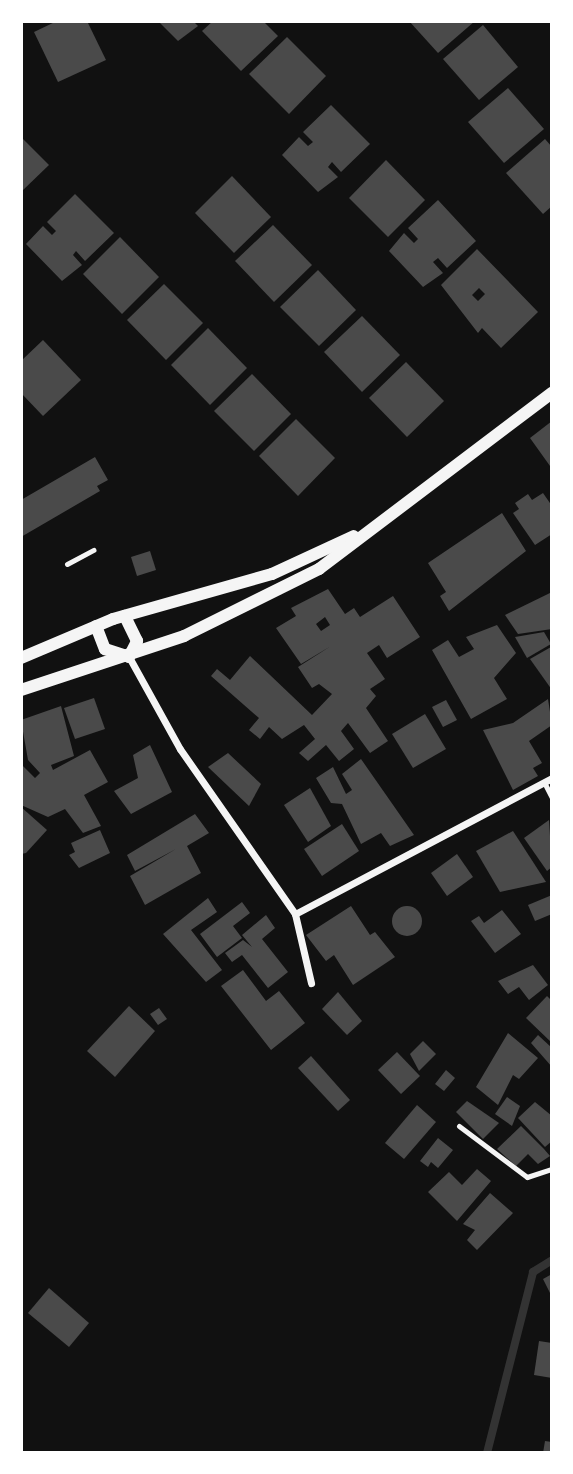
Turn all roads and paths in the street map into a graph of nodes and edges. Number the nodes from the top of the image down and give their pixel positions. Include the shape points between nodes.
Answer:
1 (552, 393) edge
2 (377, 526) junction
3 (93, 550) dead end
4 (67, 564) dead end
5 (125, 616) junction
6 (96, 626) junction
7 (129, 657) junction
8 (21, 658) edge
9 (21, 690) edge
10 (552, 778) edge
11 (545, 784) junction
12 (552, 798) edge
13 (295, 915) junction
14 (311, 983) dead end
15 (459, 1126) dead end
16 (552, 1169) edge

1 - 2 street
2 - 5 street via 272,574
2 - 7 street via 318,569 256,604
3 - 4 lane
5 - 6 street
5 - 7 street via 137,641
6 - 7 street via 106,649
6 - 8 street
7 - 9 street
7 - 13 street via 180,749
10 - 11 street
11 - 12 lane
11 - 13 street
13 - 14 street
15 - 16 lane via 527,1177

